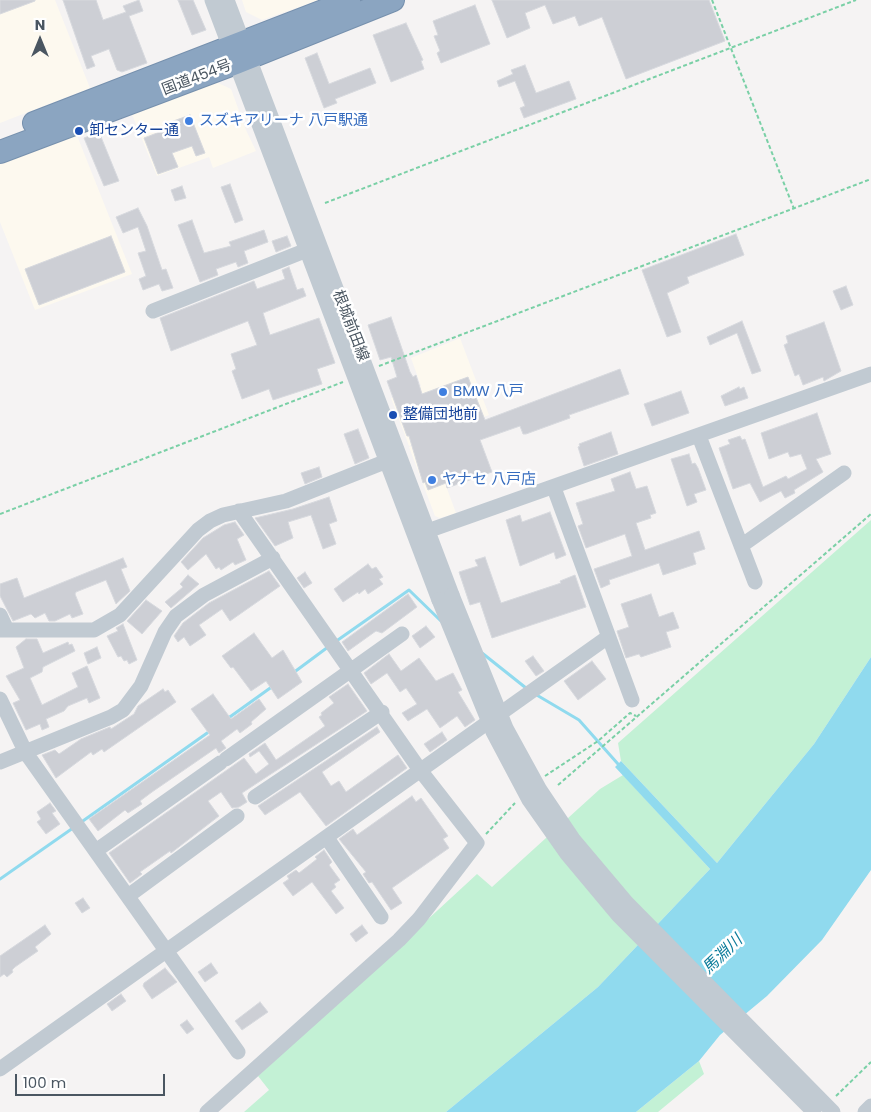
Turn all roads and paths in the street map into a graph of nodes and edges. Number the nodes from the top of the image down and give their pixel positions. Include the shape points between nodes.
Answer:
1 (212, 0) edge
2 (227, 0) edge
3 (352, 0) edge
4 (393, 0) edge
5 (712, 0) edge
6 (856, 0) edge
7 (730, 48) junction
8 (239, 52) junction
9 (0, 136) edge
10 (0, 152) edge
11 (871, 179) edge
12 (325, 203) dead end
13 (794, 209) junction
14 (307, 250) junction
15 (153, 311) dead end
16 (361, 374) junction
17 (871, 374) edge
18 (699, 436) junction
19 (387, 461) junction
20 (844, 473) dead end
21 (554, 488) junction
22 (239, 511) junction
23 (0, 514) edge
24 (871, 514) edge
25 (422, 533) junction
26 (741, 546) junction
27 (273, 558) junction
28 (754, 582) dead end
29 (446, 597) junction
30 (0, 615) edge
31 (3, 630) edge
32 (402, 634) dead end
33 (608, 637) junction
34 (351, 669) junction
35 (0, 698) edge
36 (632, 700) dead end
37 (382, 712) junction
38 (636, 716) junction
39 (26, 752) junction
40 (0, 762) edge
41 (420, 770) junction
42 (544, 777) dead end
43 (558, 785) dead end
44 (255, 797) dead end
45 (518, 799) dead end
46 (237, 816) dead end
47 (326, 838) junction
48 (477, 843) junction
49 (96, 850) junction
50 (128, 896) junction
51 (381, 917) dead end
52 (165, 951) junction
53 (238, 1052) dead end
54 (871, 1062) edge
55 (0, 1069) edge
56 (833, 1105) edge
57 (871, 1106) edge
58 (206, 1112) edge
59 (814, 1112) edge
60 (865, 1112) edge

1 - 8 street
2 - 8 street
3 - 8 highway, 国道454号
4 - 8 highway, 国道454号
5 - 7 path
6 - 7 path
7 - 12 path
7 - 13 path
8 - 9 highway, 国道454号
8 - 10 highway, 国道454号
8 - 14 street, 根城前田線
8 - 16 street, 根城前田線
11 - 13 path
13 - 16 path
14 - 15 street
14 - 16 street, 根城前田線
16 - 19 street, 根城前田線
16 - 23 path
16 - 25 street, 根城前田線
17 - 18 street
18 - 21 street
18 - 26 street
19 - 22 street via 286,501
19 - 25 street, 根城前田線
20 - 26 street
21 - 25 street
21 - 33 street
22 - 27 street
22 - 31 street via 216,518 198,530 106,625 80,632
24 - 38 path
25 - 29 street, 根城前田線
26 - 28 street
27 - 34 street
27 - 39 street via 204,595 176,616 165,632 141,686 123,710
29 - 56 street, bridge via 506,728 540,790 573,839 627,903
29 - 59 street, bridge via 493,732 529,800 567,854 618,915
30 - 31 street
32 - 34 street
33 - 36 street
33 - 41 street
34 - 37 street
34 - 49 street
35 - 39 street
37 - 41 street
37 - 44 street
38 - 42 path via 630,713 598,741
38 - 43 path
39 - 40 street
39 - 49 street
41 - 47 street
41 - 48 street
45 - 48 path
46 - 50 street
47 - 51 street
47 - 52 street
48 - 58 street via 399,940
49 - 50 street
50 - 52 street
52 - 53 street
52 - 55 street
54 - 56 path
57 - 60 street

